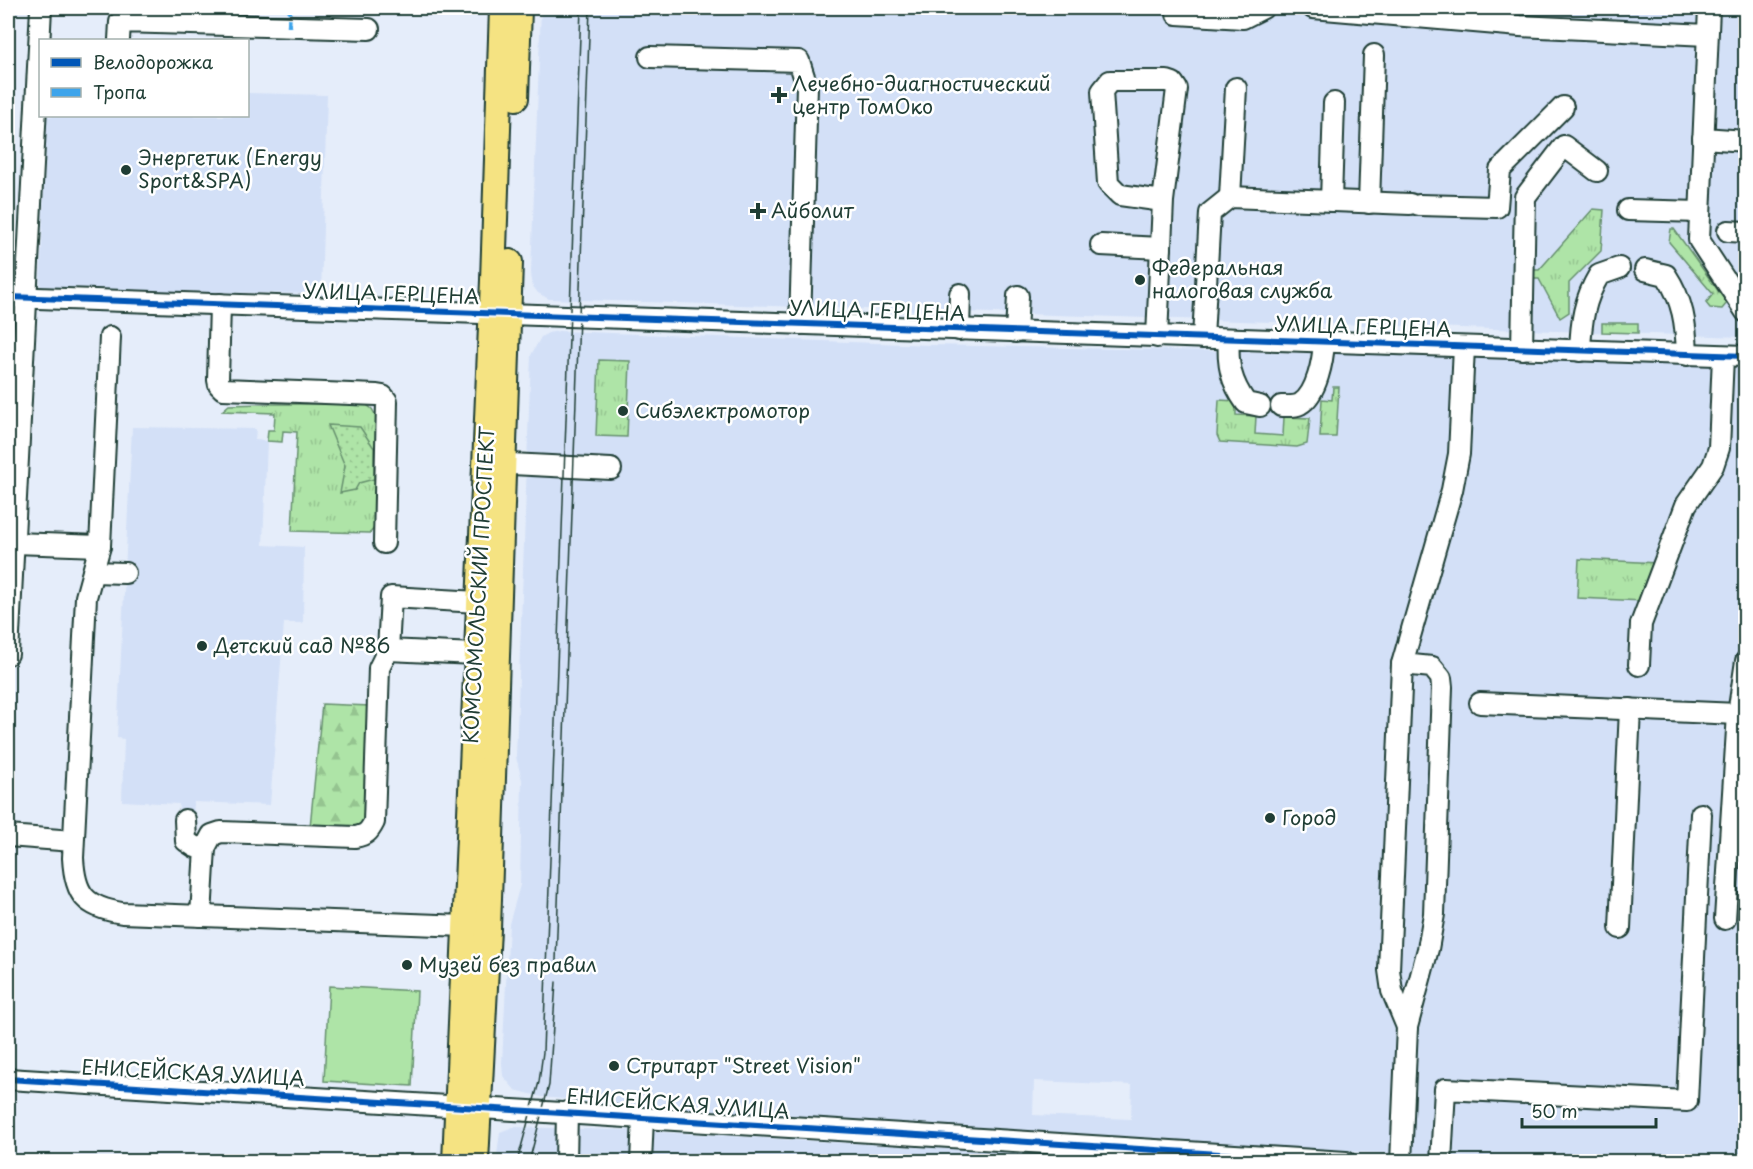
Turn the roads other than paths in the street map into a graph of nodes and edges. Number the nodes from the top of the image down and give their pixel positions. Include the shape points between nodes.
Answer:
1 (41, 8) edge
2 (502, 8) edge
3 (519, 8) edge
4 (1178, 8) edge
5 (1263, 8) edge
6 (1313, 8) edge
7 (1709, 8) edge
8 (369, 29) dead end
9 (1707, 35) junction
10 (40, 39) edge
11 (119, 39) edge
12 (1374, 55) dead end
13 (650, 57) dead end
14 (39, 58) edge
15 (1236, 88) dead end
16 (1334, 103) dead end
17 (1563, 107) dead end
18 (1703, 138) junction
19 (1746, 141) edge
20 (1597, 171) dead end
21 (1230, 197) junction
22 (1163, 201) junction
23 (1331, 201) junction
24 (1368, 203) junction
25 (1628, 210) dead end
26 (1700, 212) junction
27 (1101, 245) dead end
28 (1161, 248) junction
29 (1619, 268) dead end
30 (1645, 270) dead end
31 (960, 294) dead end
32 (1018, 296) dead end
33 (17, 297) edge
34 (220, 304) junction
35 (1746, 312) edge
36 (500, 314) junction
37 (800, 324) junction
38 (959, 330) junction
39 (1016, 332) junction
40 (110, 337) dead end
41 (1157, 337) junction
42 (1203, 338) junction
43 (1229, 339) junction
44 (1324, 342) junction
45 (1464, 347) junction
46 (1522, 349) junction
47 (1580, 351) junction
48 (1687, 355) junction
49 (1723, 356) junction
50 (1746, 357) edge
51 (1260, 406) dead end
52 (1281, 406) dead end
53 (495, 463) junction
54 (611, 469) dead end
55 (14, 543) junction
56 (384, 543) dead end
57 (100, 546) junction
58 (93, 572) junction
59 (125, 573) dead end
60 (478, 602) junction
61 (388, 650) junction
62 (8, 654) edge
63 (476, 654) junction
64 (1746, 661) edge
65 (1402, 664) junction
66 (1639, 665) dead end
67 (1480, 703) dead end
68 (1630, 710) junction
69 (1738, 714) junction
70 (1701, 814) dead end
71 (185, 820) dead end
72 (8, 836) edge
73 (73, 841) junction
74 (205, 848) junction
75 (201, 916) junction
76 (1725, 919) dead end
77 (465, 926) junction
78 (1620, 928) dead end
79 (1407, 1027) junction
80 (8, 1079) edge
81 (468, 1106) junction
82 (567, 1112) junction
83 (643, 1118) junction
84 (1076, 1154) edge
85 (455, 1161) edge
86 (476, 1161) edge
87 (566, 1161) edge
88 (641, 1161) edge
89 (1344, 1161) edge
90 (1401, 1161) edge
91 (1441, 1161) edge

1 - 10 street
2 - 36 main road, КОМСОМОЛЬСКИЙ ПРОСПЕКТ
3 - 36 main road, КОМСОМОЛЬСКИЙ ПРОСПЕКТ
4 - 5 street via 1177,14 1243,18
6 - 9 street via 1520,26
7 - 9 street
8 - 11 street via 120,22
9 - 18 street
12 - 24 street
13 - 37 street via 799,61 807,86
14 - 33 street
15 - 21 street
16 - 23 street
17 - 24 street via 1500,170 1497,207
18 - 19 street
18 - 26 street
20 - 46 street via 1564,146 1525,197
21 - 23 street
21 - 42 street via 1210,213
22 - 22 street via 1120,195 1108,183 1102,92 1110,81 1167,81 1177,89
22 - 28 street
23 - 24 street
25 - 26 street
26 - 35 street via 1699,240
27 - 28 street
28 - 41 street
29 - 47 street via 1599,275 1588,293 1581,320
30 - 48 street via 1666,275 1678,294 1685,315
31 - 38 street
32 - 39 street
33 - 34 street, УЛИЦА ГЕРЦЕНА
33 - 55 street
34 - 36 street, УЛИЦА ГЕРЦЕНА
34 - 56 street via 218,380 223,389 376,395 387,401
36 - 37 street, УЛИЦА ГЕРЦЕНА
36 - 53 main road, КОМСОМОЛЬСКИЙ ПРОСПЕКТ
37 - 38 street, УЛИЦА ГЕРЦЕНА
38 - 39 street, УЛИЦА ГЕРЦЕНА
39 - 41 street, УЛИЦА ГЕРЦЕНА
40 - 57 street
41 - 42 street, УЛИЦА ГЕРЦЕНА
42 - 43 street, УЛИЦА ГЕРЦЕНА
43 - 44 street, УЛИЦА ГЕРЦЕНА
43 - 51 street via 1233,385 1246,403
44 - 45 street, УЛИЦА ГЕРЦЕНА
44 - 52 street via 1320,374 1302,403
45 - 46 street, УЛИЦА ГЕРЦЕНА
45 - 65 street via 1454,481
46 - 47 street, УЛИЦА ГЕРЦЕНА
47 - 48 street, УЛИЦА ГЕРЦЕНА
48 - 49 street, УЛИЦА ГЕРЦЕНА
49 - 50 street, УЛИЦА ГЕРЦЕНА
49 - 66 street via 1719,448 1713,466 1686,505 1641,624
53 - 54 street
53 - 60 main road, КОМСОМОЛЬСКИЙ ПРОСПЕКТ
53 - 81 main road, КОМСОМОЛЬСКИЙ ПРОСПЕКТ
55 - 57 street
55 - 62 street
57 - 58 street
58 - 59 street
58 - 73 street via 86,597
60 - 61 street via 391,597
60 - 63 main road, КОМСОМОЛЬСКИЙ ПРОСПЕКТ
61 - 63 street
61 - 74 street via 379,668 374,822 370,831 356,837 221,832 212,835
63 - 77 main road, КОМСОМОЛЬСКИЙ ПРОСПЕКТ
64 - 69 street
65 - 79 street via 1389,970 1392,991
65 - 79 street via 1432,667 1441,678 1442,687 1434,914
67 - 68 street
68 - 69 street
68 - 78 street
69 - 76 street
70 - 91 street via 1686,1101 1445,1089
71 - 74 street via 186,841
72 - 73 street
73 - 75 street via 78,890 95,906 122,912
74 - 75 street
75 - 77 street
77 - 81 main road, КОМСОМОЛЬСКИЙ ПРОСПЕКТ
79 - 90 street
80 - 81 street, ЕНИСЕЙСКАЯ УЛИЦА
81 - 82 street, ЕНИСЕЙСКАЯ УЛИЦА
81 - 85 main road, КОМСОМОЛЬСКИЙ ПРОСПЕКТ
81 - 86 main road, КОМСОМОЛЬСКИЙ ПРОСПЕКТ
82 - 83 street, ЕНИСЕЙСКАЯ УЛИЦА
82 - 87 street
83 - 84 street, ЕНИСЕЙСКАЯ УЛИЦА
83 - 88 street
84 - 89 street, ЕНИСЕЙСКАЯ УЛИЦА

